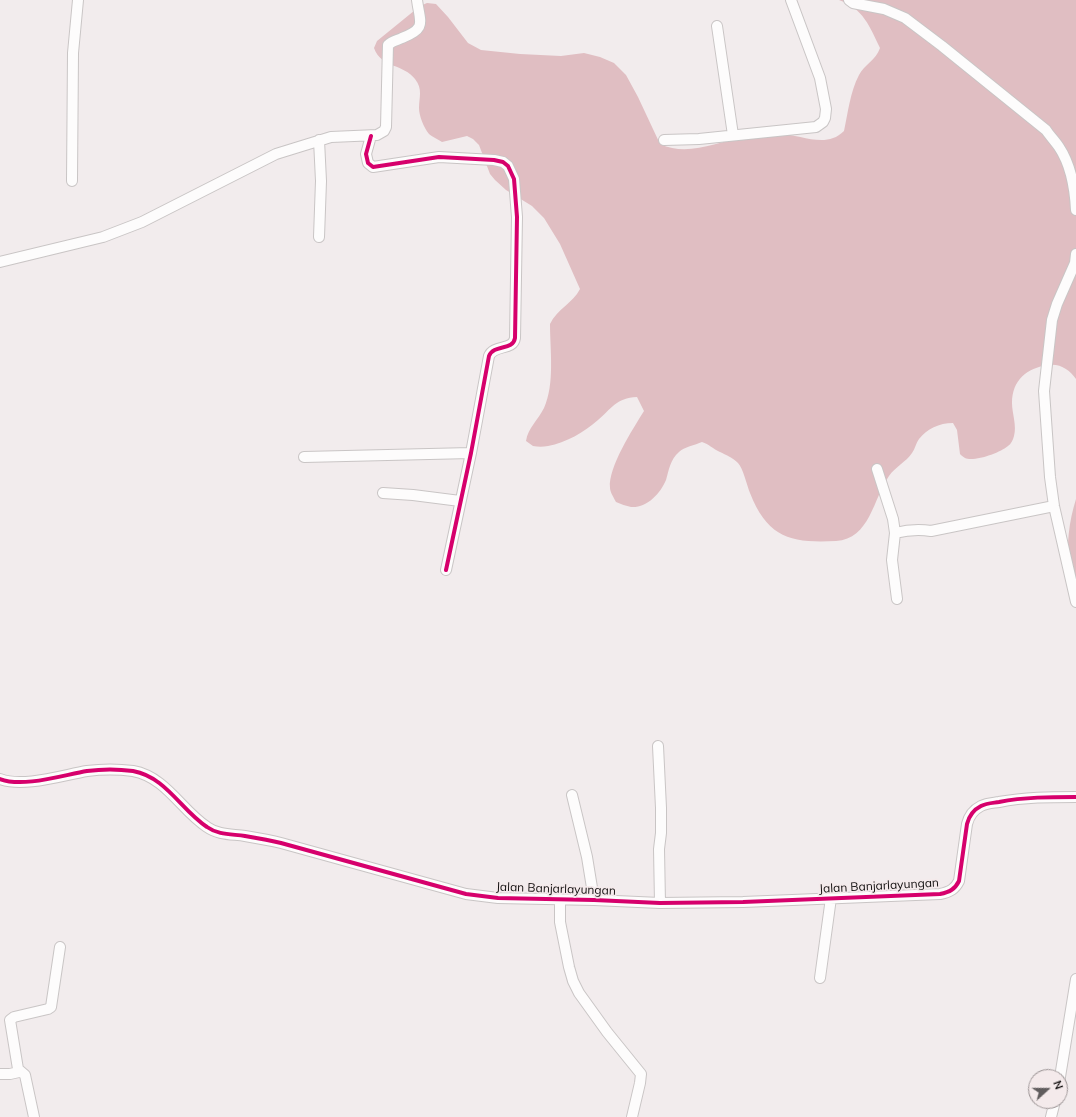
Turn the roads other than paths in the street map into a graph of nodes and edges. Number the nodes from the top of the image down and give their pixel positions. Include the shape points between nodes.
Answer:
1 (78, 0) edge
2 (417, 0) edge
3 (792, 0) edge
4 (849, 0) edge
5 (717, 26) dead end
6 (733, 135) junction
7 (371, 136) junction
8 (319, 140) junction
9 (664, 140) dead end
10 (72, 181) dead end
11 (1076, 210) edge
12 (319, 236) dead end
13 (1076, 254) edge
14 (0, 262) edge
15 (470, 453) junction
16 (304, 457) dead end
17 (877, 469) dead end
18 (383, 493) dead end
19 (460, 501) junction
20 (1054, 506) junction
21 (894, 533) junction
22 (446, 570) dead end
23 (897, 599) dead end
24 (1076, 602) edge
25 (658, 746) dead end
26 (0, 779) edge
27 (572, 794) dead end
28 (1076, 797) edge
29 (831, 898) junction
30 (560, 899) junction
31 (594, 900) junction
32 (660, 903) junction
33 (60, 947) dead end
34 (820, 978) dead end
35 (1076, 979) edge
36 (1061, 1069) edge
37 (19, 1072) junction
38 (0, 1074) edge
39 (34, 1117) edge
40 (632, 1117) edge

1 - 10 street via 73,53
2 - 7 street via 420,24 418,30 388,45 386,127 381,134
3 - 6 street via 820,78 826,109 825,118 816,127
4 - 11 street via 884,9 905,18 1046,130 1060,148 1066,161
5 - 6 street
6 - 9 street
7 - 8 street via 342,136
7 - 15 street via 366,154 368,163 373,167 439,157 494,160 508,166 514,179 517,217 516,338 512,344 494,349 490,353
8 - 12 street
8 - 14 street via 270,157 122,231
13 - 20 street via 1075,263 1052,320 1044,391
15 - 16 street
15 - 19 street
17 - 21 street via 893,519
18 - 19 street
19 - 22 street
20 - 21 street via 931,530 904,530
20 - 24 street
21 - 23 street via 892,560
25 - 32 street via 661,808 658,849
26 - 30 street, Jalan Banjarlayungan via 16,782 106,769 134,771 153,779 170,791 207,828 218,832 281,843 466,894 498,898
27 - 31 street
28 - 29 street, Jalan Banjarlayungan via 1005,800 975,810 967,824 959,880 950,892
29 - 32 street, Jalan Banjarlayungan
29 - 34 street
30 - 31 street, Jalan Banjarlayungan
30 - 40 street via 560,922 573,981 607,1032 640,1074
31 - 32 street, Jalan Banjarlayungan
33 - 37 street via 51,1007 10,1020
35 - 36 street
37 - 38 street
37 - 39 street via 25,1075

